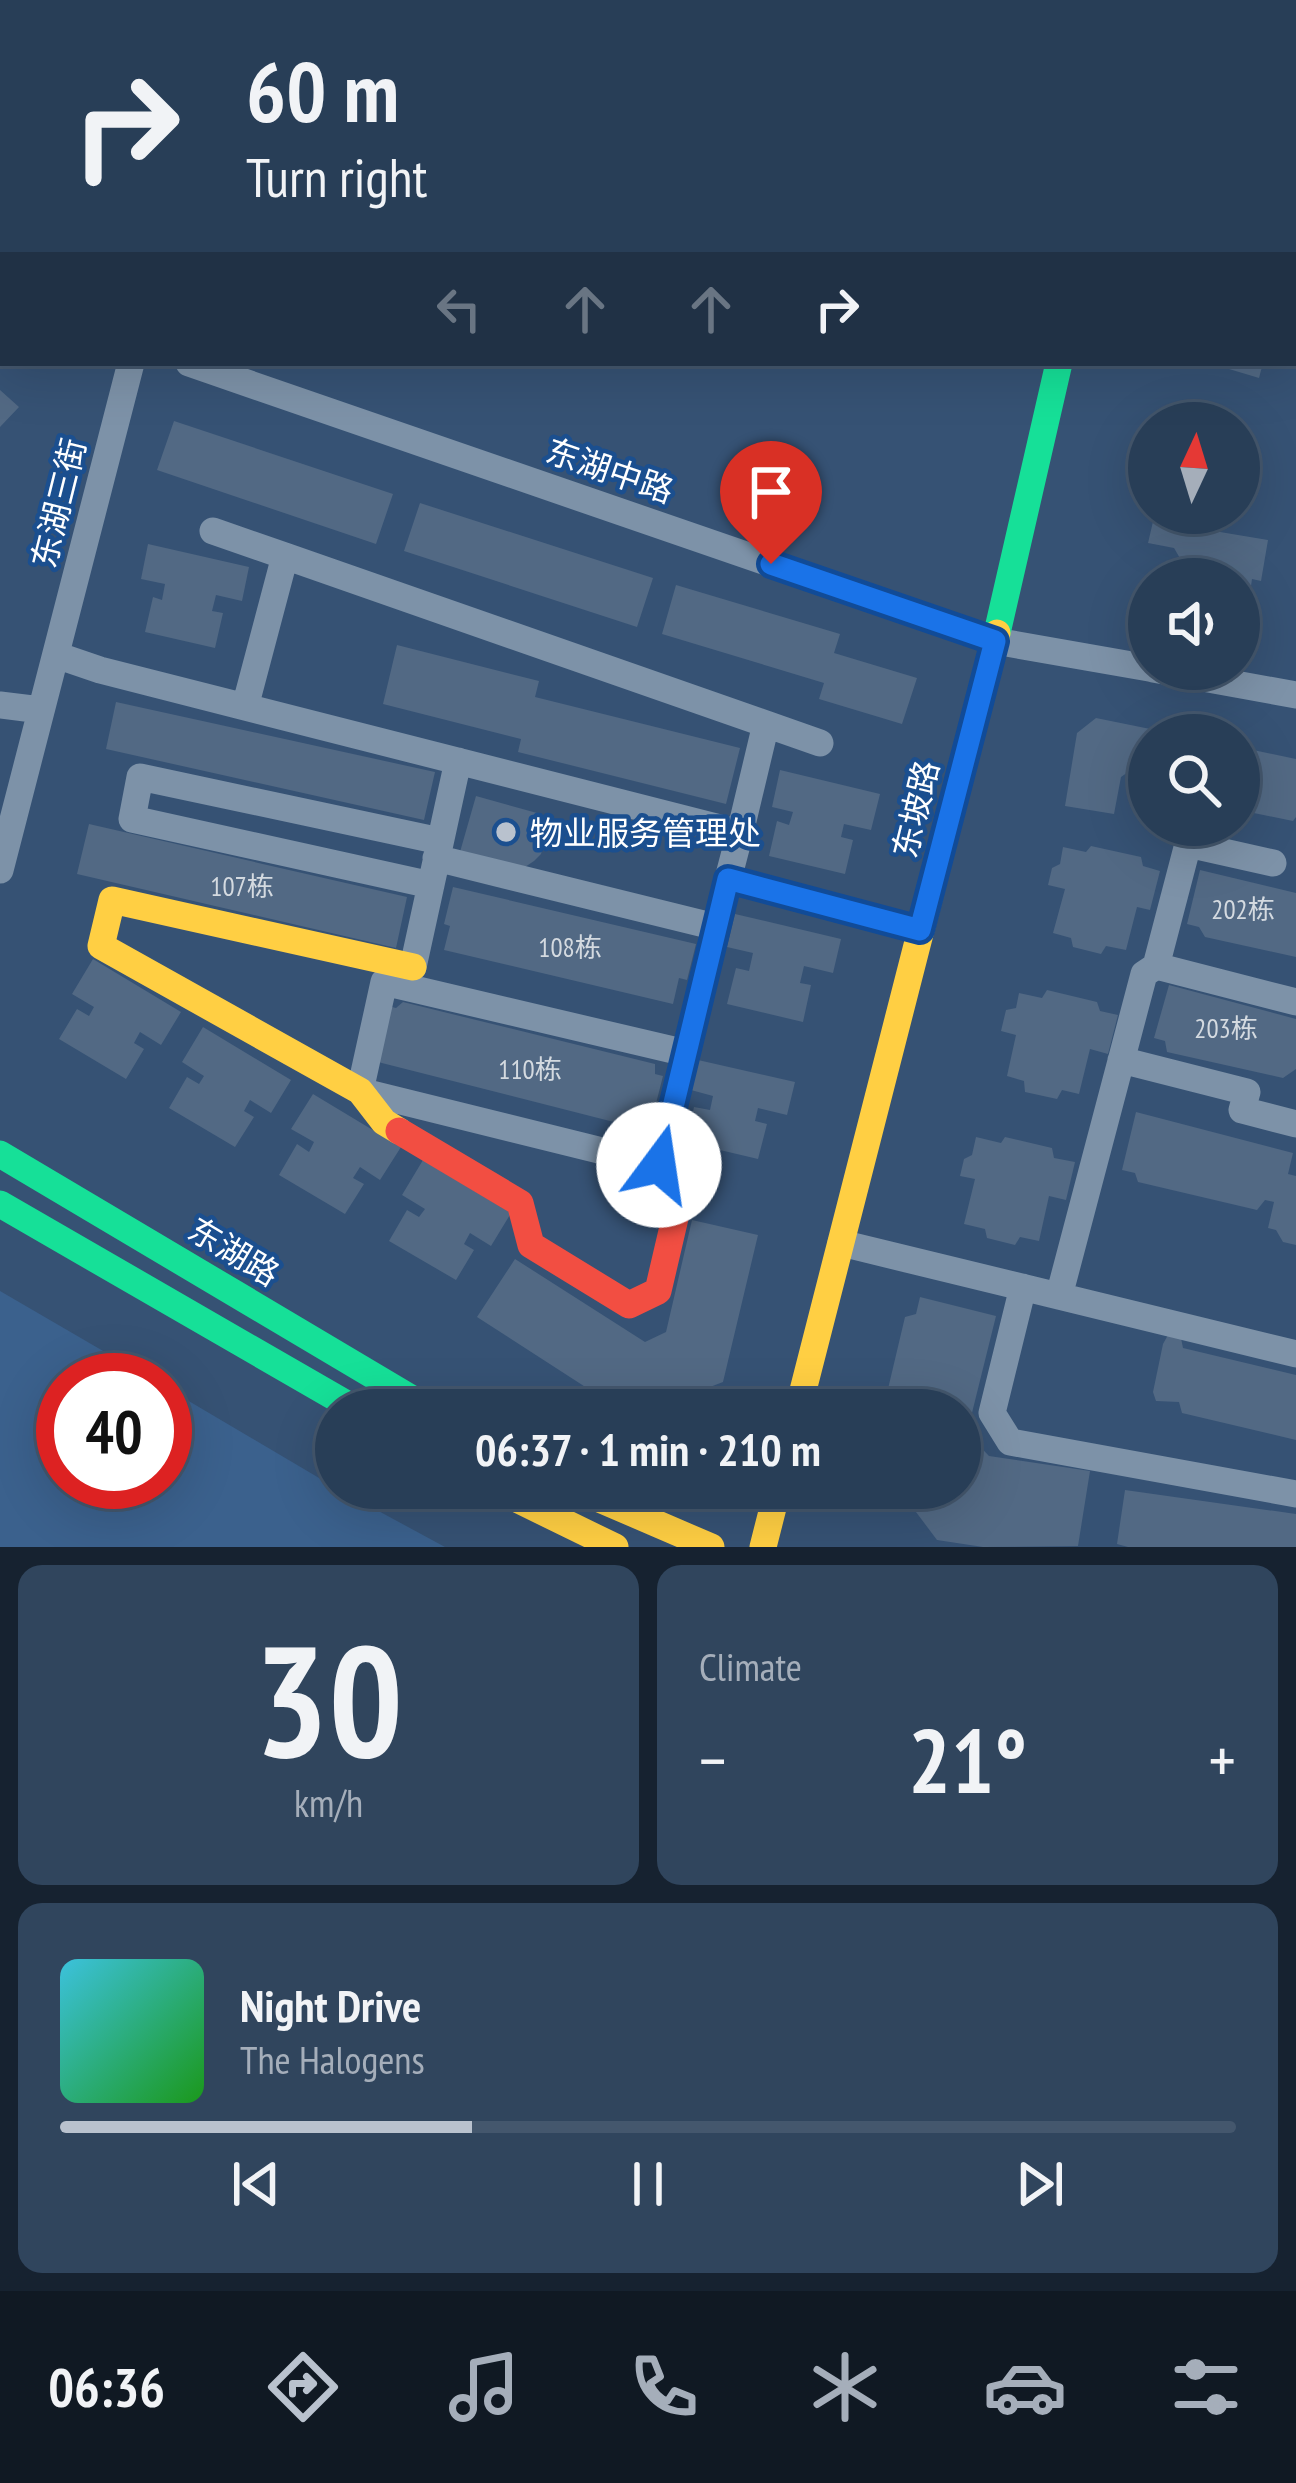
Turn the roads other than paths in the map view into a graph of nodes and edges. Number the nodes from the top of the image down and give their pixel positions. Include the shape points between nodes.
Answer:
1 (130, 366) edge
2 (198, 366) edge
3 (1058, 366) edge
4 (213, 532) dead end
5 (285, 556) junction
6 (995, 641) junction
7 (56, 655) junction
8 (1128, 665) edge
9 (1260, 688) edge
10 (1296, 694) edge
11 (0, 705) edge
12 (245, 707) junction
13 (41, 710) junction
14 (766, 724) junction
15 (820, 742) dead end
16 (458, 761) junction
17 (740, 833) junction
18 (436, 861) junction
19 (1273, 863) dead end
20 (0, 870) edge
21 (728, 879) junction
22 (716, 927) junction
23 (920, 930) junction
24 (1156, 966) junction
25 (412, 967) junction
26 (384, 982) junction
27 (1296, 1002) edge
28 (686, 1053) junction
29 (1121, 1060) junction
30 (360, 1091) junction
31 (1296, 1124) edge
32 (0, 1154) edge
33 (659, 1165) junction
34 (0, 1204) edge
35 (841, 1243) junction
36 (1023, 1287) junction
37 (1059, 1296) junction
38 (1296, 1354) edge
39 (322, 1389) edge
40 (396, 1389) edge
41 (803, 1389) edge
42 (1296, 1494) edge
43 (537, 1509) edge
44 (622, 1509) edge
45 (773, 1509) edge
46 (616, 1547) edge
47 (710, 1547) edge
48 (763, 1547) edge

1 - 7 street, 东湖三街
2 - 6 street, 东湖中路
3 - 6 street, 东坡路
4 - 5 street
5 - 12 street
5 - 14 street
6 - 8 street, 东湖中路
6 - 23 street, 东坡路
7 - 12 street
7 - 13 street, 东湖三街
9 - 10 street, 东湖中路
11 - 13 street
12 - 16 street
13 - 20 street, 东湖三街
14 - 15 street
14 - 17 street
16 - 17 street
16 - 18 street
17 - 21 street
18 - 18 street via 140,777 132,819
18 - 22 street
18 - 25 street
19 - 24 street via 1187,844
21 - 22 street
21 - 23 street
22 - 28 street
23 - 35 street, 东坡路
24 - 27 street
24 - 29 street via 1144,974
25 - 26 street
25 - 30 street via 112,900 101,946
26 - 28 street
26 - 30 street
28 - 33 street
29 - 31 street via 1247,1092 1242,1110
29 - 37 street
30 - 33 street
30 - 33 street via 384,1122 520,1203 530,1245 629,1305 658,1292 686,1171
32 - 40 street, 东湖路
34 - 39 street
35 - 36 street
35 - 41 street, 东坡路
36 - 37 street
36 - 42 street via 992,1413 1010,1442
37 - 38 street
43 - 46 street
44 - 47 street
45 - 48 street

